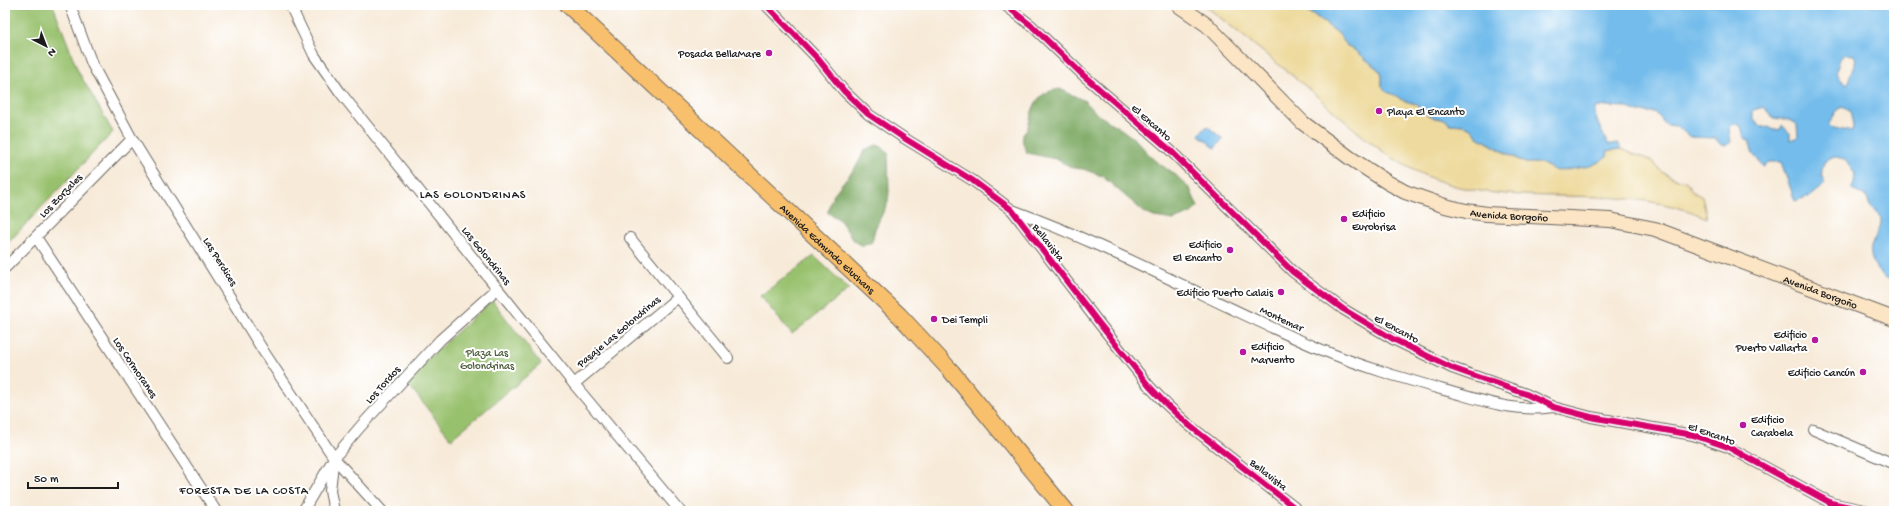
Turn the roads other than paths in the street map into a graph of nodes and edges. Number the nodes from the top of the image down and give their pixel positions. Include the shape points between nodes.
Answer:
1 (70, 5) edge
2 (290, 5) edge
3 (568, 5) edge
4 (766, 5) edge
5 (1005, 5) edge
6 (1178, 5) edge
7 (132, 139) junction
8 (1012, 210) junction
9 (36, 237) junction
10 (630, 238) dead end
11 (5, 268) edge
12 (498, 288) junction
13 (678, 297) junction
14 (1894, 319) edge
15 (728, 358) dead end
16 (574, 384) junction
17 (1553, 407) junction
18 (1814, 430) dead end
19 (334, 458) junction
20 (1894, 464) edge
21 (1831, 503) junction
22 (216, 511) edge
23 (303, 511) edge
24 (334, 511) edge
25 (382, 511) edge
26 (680, 511) edge
27 (1066, 511) edge
28 (1299, 511) edge
29 (1840, 511) edge
30 (1869, 511) edge

1 - 7 street, Las Perdices via 92,64
2 - 12 street, Las Golondrinas via 314,55 340,92
3 - 27 main road, Avenida Edmundo Eluchans via 895,310 951,371
4 - 8 street, Bellavista via 868,114 972,180
5 - 17 street, El Encanto via 1032,26 1083,75 1170,150 1293,272 1343,309 1393,339 1452,368 1526,394
6 - 14 main road, Avenida Borgoño via 1207,25 1304,123 1350,158 1406,192 1466,211 1610,220 1655,229
7 - 9 street, Los Zorzales
7 - 19 street, Las Perdices via 264,352
8 - 17 street, Montemar via 1060,227 1336,355 1395,377 1510,408 1535,410
8 - 28 street, Bellavista via 1098,322 1167,405
9 - 11 street, Los Zorzales
9 - 22 street, Los Cormoranes
10 - 13 street, Pasaje Las Golondrinas
12 - 16 street, Las Golondrinas
12 - 19 street, Los Tordos via 413,368
13 - 15 street, Pasaje Las Golondrinas
13 - 16 street, Pasaje Las Golondrinas
16 - 26 street, Las Golondrinas
17 - 21 street, El Encanto via 1591,417 1693,435 1728,447
18 - 20 street
19 - 23 street, Los Tordos
19 - 24 street via 330,491
19 - 25 street, Las Perdices
21 - 29 street
21 - 30 street, El Encanto

